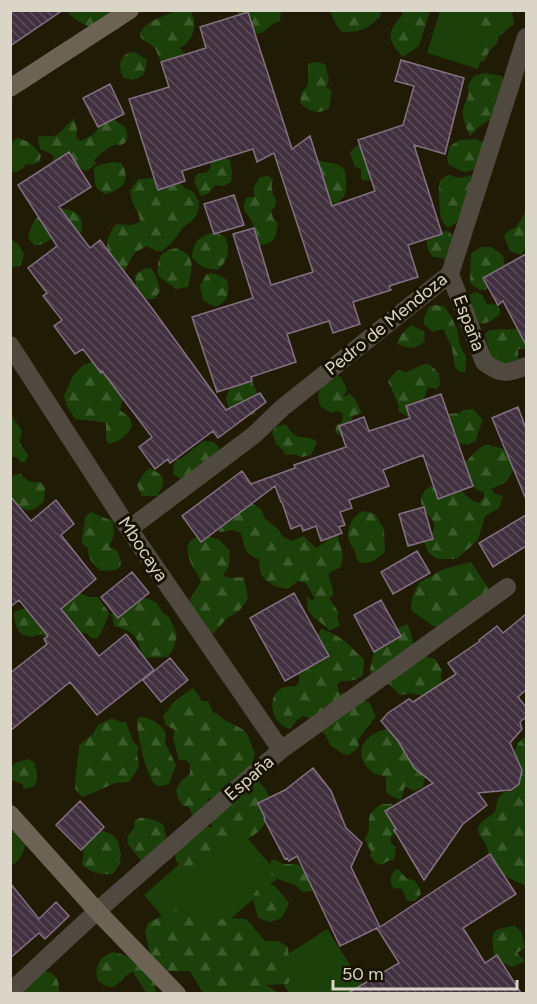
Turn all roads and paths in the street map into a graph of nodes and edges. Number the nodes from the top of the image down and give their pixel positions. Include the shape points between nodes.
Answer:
1 (130, 10) edge
2 (526, 37) edge
3 (10, 88) edge
4 (450, 274) junction
5 (10, 345) edge
6 (526, 366) edge
7 (129, 529) junction
8 (507, 587) dead end
9 (281, 750) junction
10 (10, 814) edge
11 (97, 910) junction
12 (10, 992) edge
13 (177, 993) edge

1 - 3 main road
2 - 4 street, Pedro de Mendoza
4 - 6 street, España via 484,362 501,372
4 - 7 street, Pedro de Mendoza via 282,408 254,435
5 - 7 street, Mbocaya
7 - 9 street, Mbocaya
8 - 9 street, España
9 - 11 street, España
10 - 11 main road
11 - 12 street, España
11 - 13 main road

